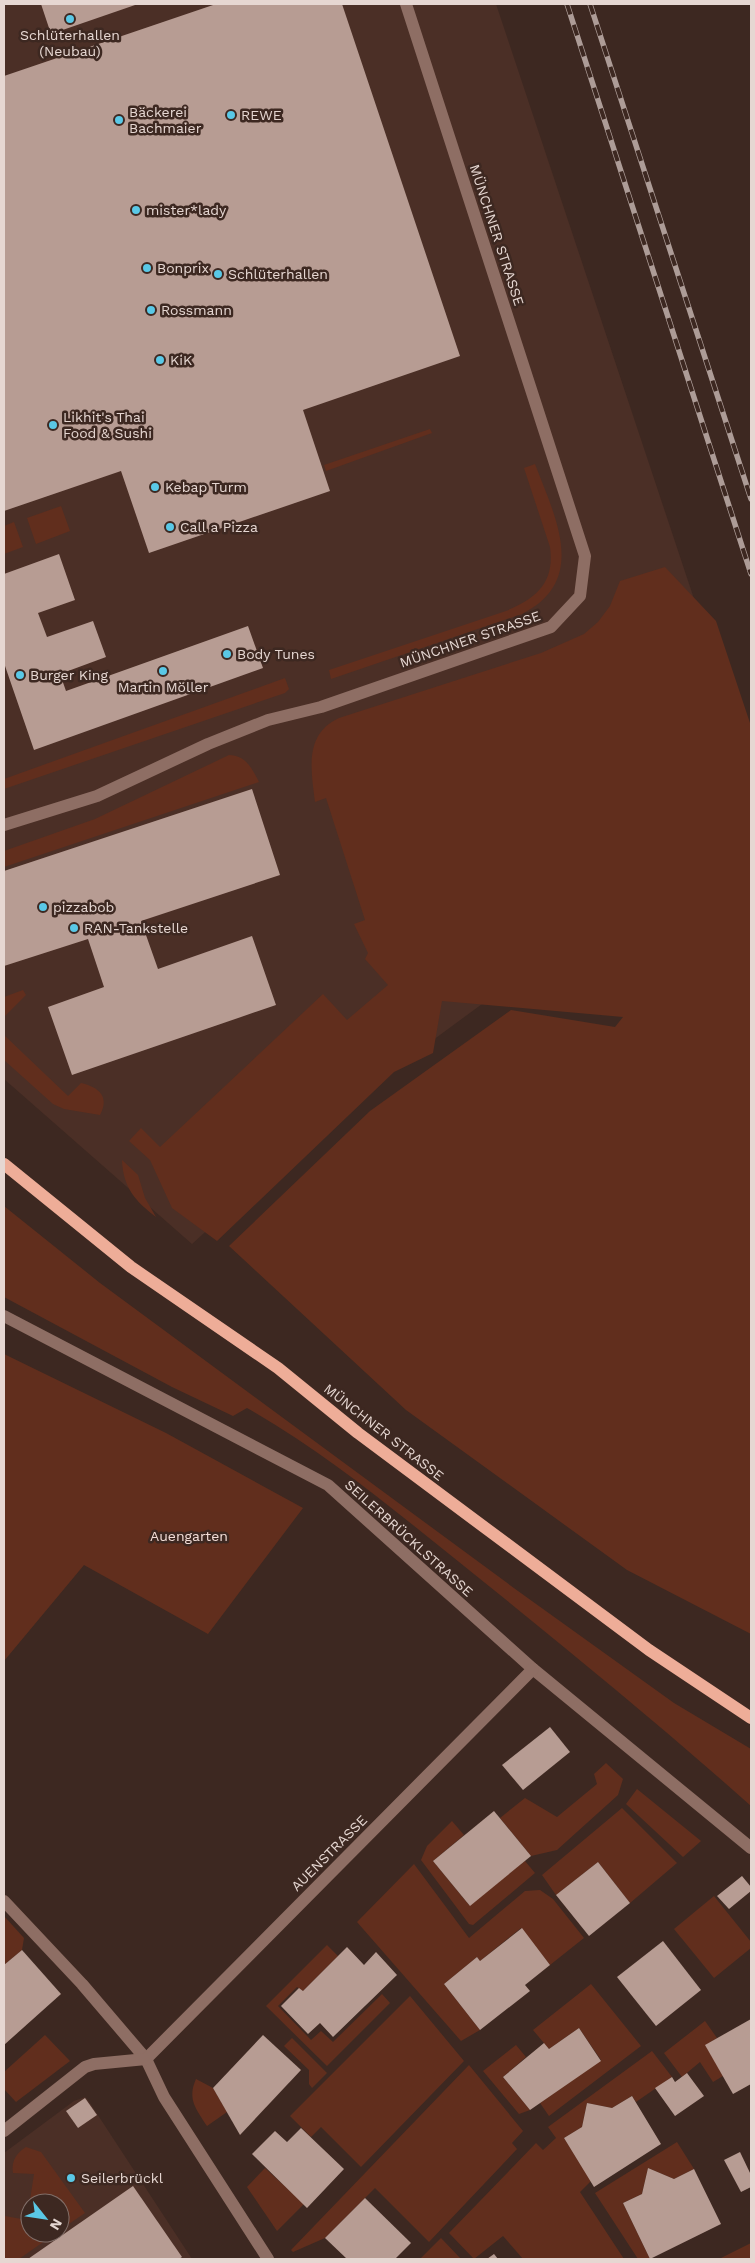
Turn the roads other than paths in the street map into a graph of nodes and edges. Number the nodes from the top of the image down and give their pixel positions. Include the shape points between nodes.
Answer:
1 (406, 4) edge
2 (4, 826) edge
3 (4, 1164) edge
4 (4, 1316) edge
5 (533, 1668) junction
6 (751, 1718) edge
7 (751, 1848) edge
8 (4, 1901) edge
9 (146, 2059) junction
10 (4, 2131) edge
11 (268, 2259) edge

1 - 2 street, MÜNCHNER STRASSE via 585,556 580,596 551,626 321,707 268,720 97,796
3 - 6 main road, MÜNCHNER STRASSE via 131,1266 278,1368 358,1433 649,1650
4 - 5 street, SEILERBRÜCKLSTRASSE via 328,1485
5 - 7 street, SEILERBRÜCKLSTRASSE
5 - 9 street, AUENSTRASSE
8 - 9 street via 82,1984
9 - 10 street via 85,2067
9 - 11 street via 164,2097

